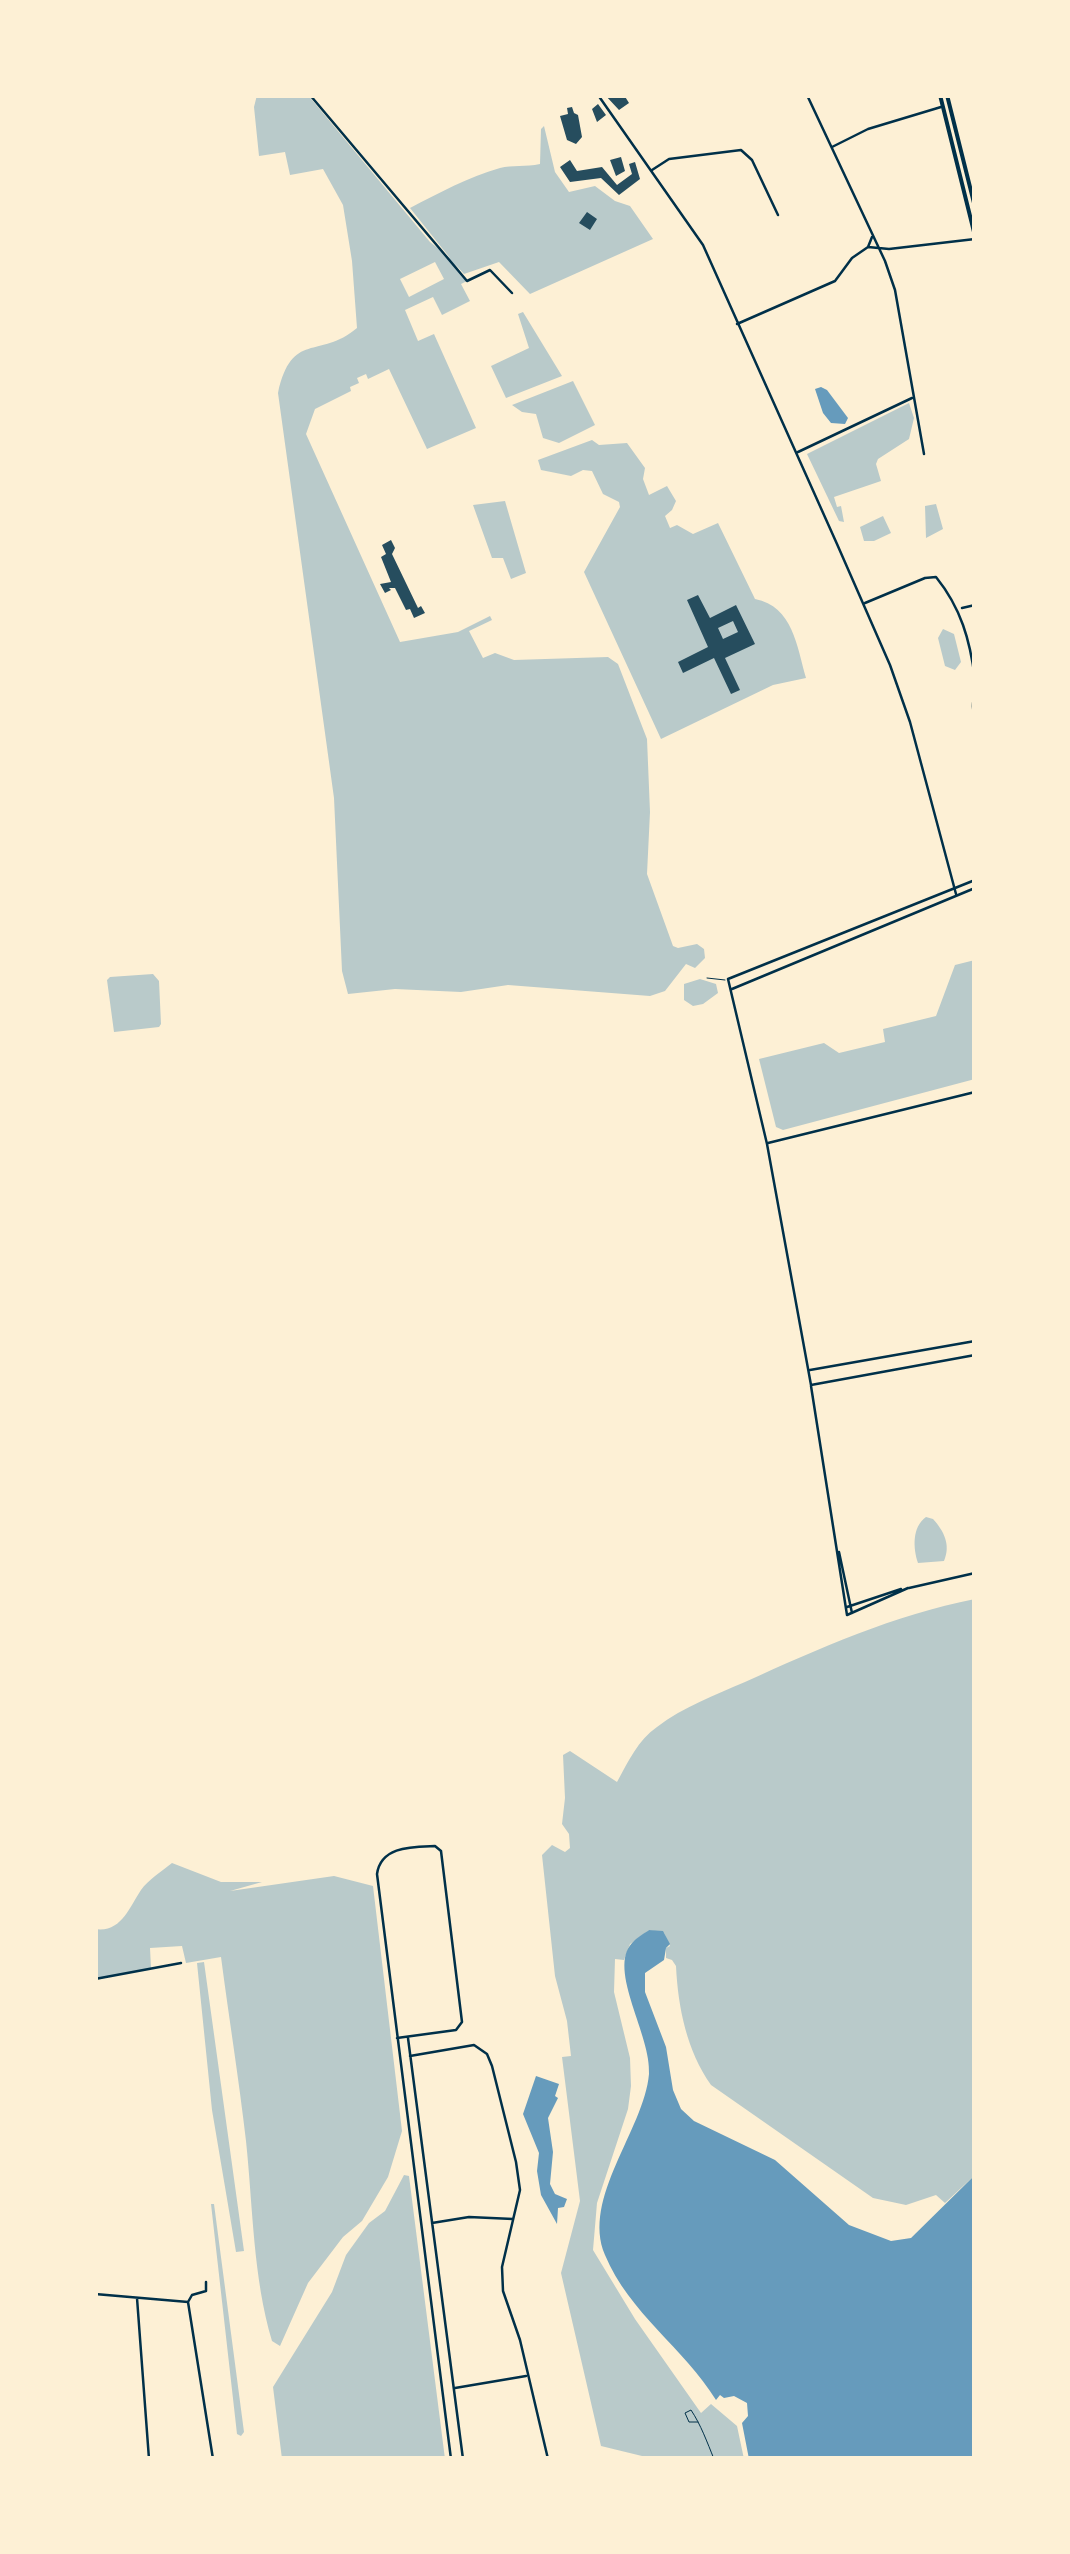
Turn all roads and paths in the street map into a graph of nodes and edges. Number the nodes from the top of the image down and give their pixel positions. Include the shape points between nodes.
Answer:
1 (310, 95) edge
2 (598, 95) edge
3 (807, 95) edge
4 (940, 95) edge
5 (947, 95) edge
6 (943, 106) junction
7 (831, 147) junction
8 (651, 172) junction
9 (975, 207) edge
10 (778, 215) dead end
11 (872, 235) junction
12 (975, 238) edge
13 (868, 247) junction
14 (879, 248) junction
15 (889, 249) junction
16 (885, 261) junction
17 (512, 293) dead end
18 (737, 324) junction
19 (914, 397) junction
20 (794, 452) junction
21 (924, 454) dead end
22 (864, 603) junction
23 (975, 605) edge
24 (959, 608) junction
25 (975, 718) edge
26 (975, 880) edge
27 (954, 888) junction
28 (975, 888) edge
29 (956, 895) junction
30 (707, 978) dead end
31 (728, 980) junction
32 (730, 990) junction
33 (975, 1092) edge
34 (767, 1144) junction
35 (975, 1341) edge
36 (975, 1355) edge
37 (808, 1370) junction
38 (810, 1385) junction
39 (975, 1573) edge
40 (908, 1588) junction
41 (848, 1607) junction
42 (181, 1964) dead end
43 (95, 1979) edge
44 (408, 2036) junction
45 (397, 2038) junction
46 (410, 2056) junction
47 (514, 2219) junction
48 (431, 2223) junction
49 (206, 2282) dead end
50 (95, 2294) edge
51 (137, 2298) junction
52 (188, 2302) junction
53 (529, 2376) junction
54 (454, 2388) junction
55 (698, 2422) dead end
56 (149, 2459) edge
57 (214, 2459) edge
58 (451, 2459) edge
59 (463, 2459) edge
60 (548, 2459) edge
61 (714, 2459) edge

1 - 17 street via 467,281 490,270
2 - 8 street
3 - 7 street
4 - 6 main road
5 - 9 main road
6 - 7 street
6 - 12 main road
7 - 11 street
8 - 10 street via 670,159 742,150
8 - 18 street via 704,246
11 - 13 street
11 - 14 street
12 - 15 street
13 - 14 street
13 - 18 street via 834,281
14 - 15 street
14 - 16 street
15 - 16 street
16 - 19 street
18 - 20 street
19 - 20 street
19 - 21 street
20 - 22 street
22 - 24 street via 931,576
22 - 27 street via 910,722
23 - 24 street
24 - 25 street via 975,681
26 - 27 street
27 - 29 street
27 - 31 street
28 - 29 street
29 - 32 street
30 - 31 lane
31 - 32 street
32 - 34 street
33 - 34 street
34 - 37 street
35 - 37 street
36 - 38 street
37 - 38 street
38 - 41 street
39 - 40 street
40 - 41 street
40 - 41 street via 849,1614
42 - 43 street
44 - 45 street
44 - 45 street via 456,2030 462,2022 441,1851 431,1846 398,1850 378,1867
44 - 46 street
45 - 58 street
46 - 47 street via 468,2044 487,2054 518,2175
46 - 48 street
47 - 48 street
47 - 53 street via 502,2291
48 - 54 street
49 - 52 street via 206,2291
50 - 51 street
51 - 52 street
51 - 56 street
52 - 57 street
53 - 54 street
53 - 60 street
54 - 59 street
55 - 61 path

